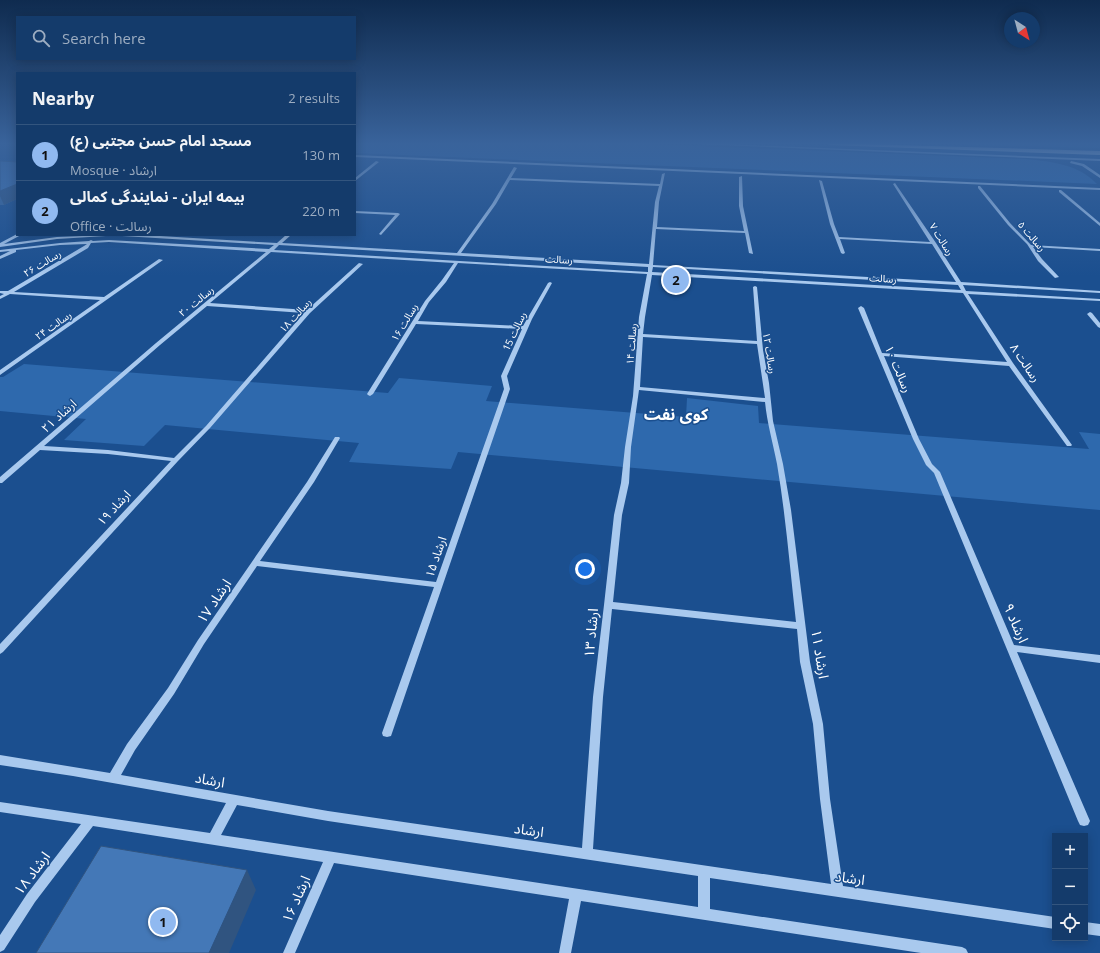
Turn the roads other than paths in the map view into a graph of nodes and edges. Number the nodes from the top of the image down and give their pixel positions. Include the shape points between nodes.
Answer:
1 (503, 187) edge
2 (660, 187) edge
3 (741, 187) edge
4 (822, 187) edge
5 (897, 187) edge
6 (979, 187) edge
7 (989, 187) edge
8 (1058, 187) edge
9 (1100, 189) edge
10 (1060, 191) junction
11 (1100, 192) edge
12 (356, 212) edge
13 (1100, 225) edge
14 (655, 228) junction
15 (746, 232) junction
16 (381, 234) dead end
17 (16, 236) edge
18 (43, 236) edge
19 (95, 236) edge
20 (140, 236) edge
21 (198, 236) edge
22 (288, 236) edge
23 (837, 238) junction
24 (194, 239) junction
25 (91, 241) junction
26 (32, 242) junction
27 (934, 242) junction
28 (280, 244) junction
29 (0, 245) edge
30 (1031, 246) junction
31 (18, 249) junction
32 (1100, 250) edge
33 (0, 251) edge
34 (272, 251) junction
35 (432, 253) junction
36 (751, 253) dead end
37 (843, 253) dead end
38 (458, 255) junction
39 (0, 258) edge
40 (161, 260) dead end
41 (427, 260) junction
42 (457, 262) junction
43 (361, 264) dead end
44 (651, 266) junction
45 (650, 273) junction
46 (1057, 277) dead end
47 (550, 284) dead end
48 (960, 284) junction
49 (755, 287) dead end
50 (0, 292) edge
51 (9, 292) junction
52 (966, 292) junction
53 (1100, 292) edge
54 (0, 298) edge
55 (107, 298) junction
56 (1100, 300) edge
57 (206, 304) junction
58 (860, 308) dead end
59 (308, 312) junction
60 (1090, 314) dead end
61 (416, 322) junction
62 (1100, 326) edge
63 (525, 328) junction
64 (641, 335) junction
65 (759, 343) junction
66 (880, 354) junction
67 (1012, 364) junction
68 (132, 366) joint
69 (0, 373) edge
70 (247, 383) joint
71 (636, 388) junction
72 (507, 389) joint
73 (370, 394) dead end
74 (768, 400) junction
75 (633, 416) joint
76 (770, 421) joint
77 (337, 438) dead end
78 (916, 439) joint
79 (1069, 445) dead end
80 (39, 448) junction
81 (176, 460) junction
82 (0, 481) edge
83 (254, 563) junction
84 (439, 585) junction
85 (608, 605) junction
86 (801, 626) junction
87 (1011, 648) junction
88 (0, 650) edge
89 (1100, 660) edge
90 (387, 734) dead end
91 (0, 760) edge
92 (113, 778) junction
93 (234, 799) junction
94 (0, 807) edge
95 (91, 820) junction
96 (1084, 821) dead end
97 (213, 839) junction
98 (587, 853) junction
99 (331, 857) junction
100 (704, 871) junction
101 (838, 891) junction
102 (576, 894) junction
103 (704, 913) junction
104 (1052, 924) edge
105 (1088, 928) edge
106 (1100, 930) edge
107 (0, 946) edge
108 (289, 953) edge
109 (565, 953) edge
110 (962, 953) edge

1 - 38 street
2 - 14 street, رسالت ۱۴
3 - 15 street via 741,206
4 - 23 street
5 - 27 street, رسالت ۷
6 - 30 street, رسالت ۵
7 - 10 street
8 - 9 street
10 - 11 street
10 - 13 street
12 - 16 street via 398,214
14 - 15 street
14 - 44 street, رسالت ۱۴
15 - 36 street
17 - 29 street
18 - 26 street
19 - 26 street
20 - 24 street, رسالت
21 - 24 street
22 - 28 street, رسالت ٢٠
23 - 27 street
23 - 37 street
24 - 28 street, رسالت
25 - 31 street, رسالت
25 - 34 street, رسالت
25 - 51 street, رسالت ۲۶ via 86,247
26 - 29 street
26 - 31 street
27 - 48 street, رسالت ۷
28 - 34 street, رسالت ٢٠
28 - 35 street, رسالت
30 - 32 street
30 - 46 street, رسالت ۵ via 1040,260
31 - 33 street, رسالت
31 - 39 street
34 - 41 street, رسالت
34 - 57 street, رسالت ٢٠
35 - 38 street, رسالت
35 - 41 street
38 - 44 street, رسالت
40 - 55 street, رسالت ۲۴
41 - 42 street, رسالت
42 - 45 street, رسالت
42 - 61 street, رسالت ۱۶ via 427,301
43 - 59 street, رسالت ۱۸
44 - 45 street, رسالت ۱۴
44 - 48 street, رسالت
45 - 52 street, رسالت
45 - 64 street, رسالت ۱۴
47 - 63 street, رسالت 15
48 - 52 street, رسالت ۷
48 - 53 street, رسالت
49 - 65 street, رسالت ۱۲
50 - 51 street
51 - 54 street, رسالت ۲۶
51 - 55 street
52 - 56 street, رسالت
52 - 67 street, رسالت ۸
55 - 69 street, رسالت ۲۴
57 - 59 street
57 - 68 street, رسالت ٢٠
58 - 66 street, رسالت ۱۰
59 - 70 street, رسالت ۱۸
60 - 62 street
61 - 63 street
61 - 73 street, رسالت ۱۶
63 - 72 street, رسالت 15 via 504,376
64 - 65 street
64 - 71 street, رسالت ۱۴
65 - 74 street, رسالت ۱۲
66 - 67 street
66 - 78 street, رسالت ۱۰
67 - 79 street, رسالت ۸
68 - 80 street, ارشاد ۲۱
70 - 81 street, ارشاد ۱۹
71 - 74 street
71 - 75 street, رسالت ۱۴
72 - 84 street, ارشاد ۱۵
74 - 76 street, رسالت ۱۲
75 - 85 street, ارشاد ۱۳
76 - 86 street, ارشاد ۱۱ via 787,510
77 - 83 street, ارشاد ۱۷
78 - 87 street, ارشاد ۹ via 929,465 937,472
80 - 81 street via 108,452
80 - 82 street, ارشاد ۲۱
81 - 88 street, ارشاد ۱۹
83 - 84 street
83 - 92 street, ارشاد ۱۷
84 - 90 street, ارشاد ۱۵
85 - 86 street
85 - 98 street, ارشاد ۱۳ via 598,697
86 - 101 street, ارشاد ۱۱ via 805,662 818,724
87 - 89 street
87 - 96 street, ارشاد ۹
91 - 92 street, ارشاد
92 - 93 street, ارشاد
93 - 97 street
93 - 98 street, ارشاد via 328,816
94 - 95 street
95 - 97 street
95 - 107 street, ارشاد ۱۸ via 31,898
97 - 99 street
98 - 100 street, ارشاد
99 - 102 street
99 - 108 street, ارشاد ۱۶
100 - 101 street, ارشاد
100 - 103 street
101 - 104 street, ارشاد
102 - 103 street
102 - 109 street
103 - 110 street
105 - 106 street

